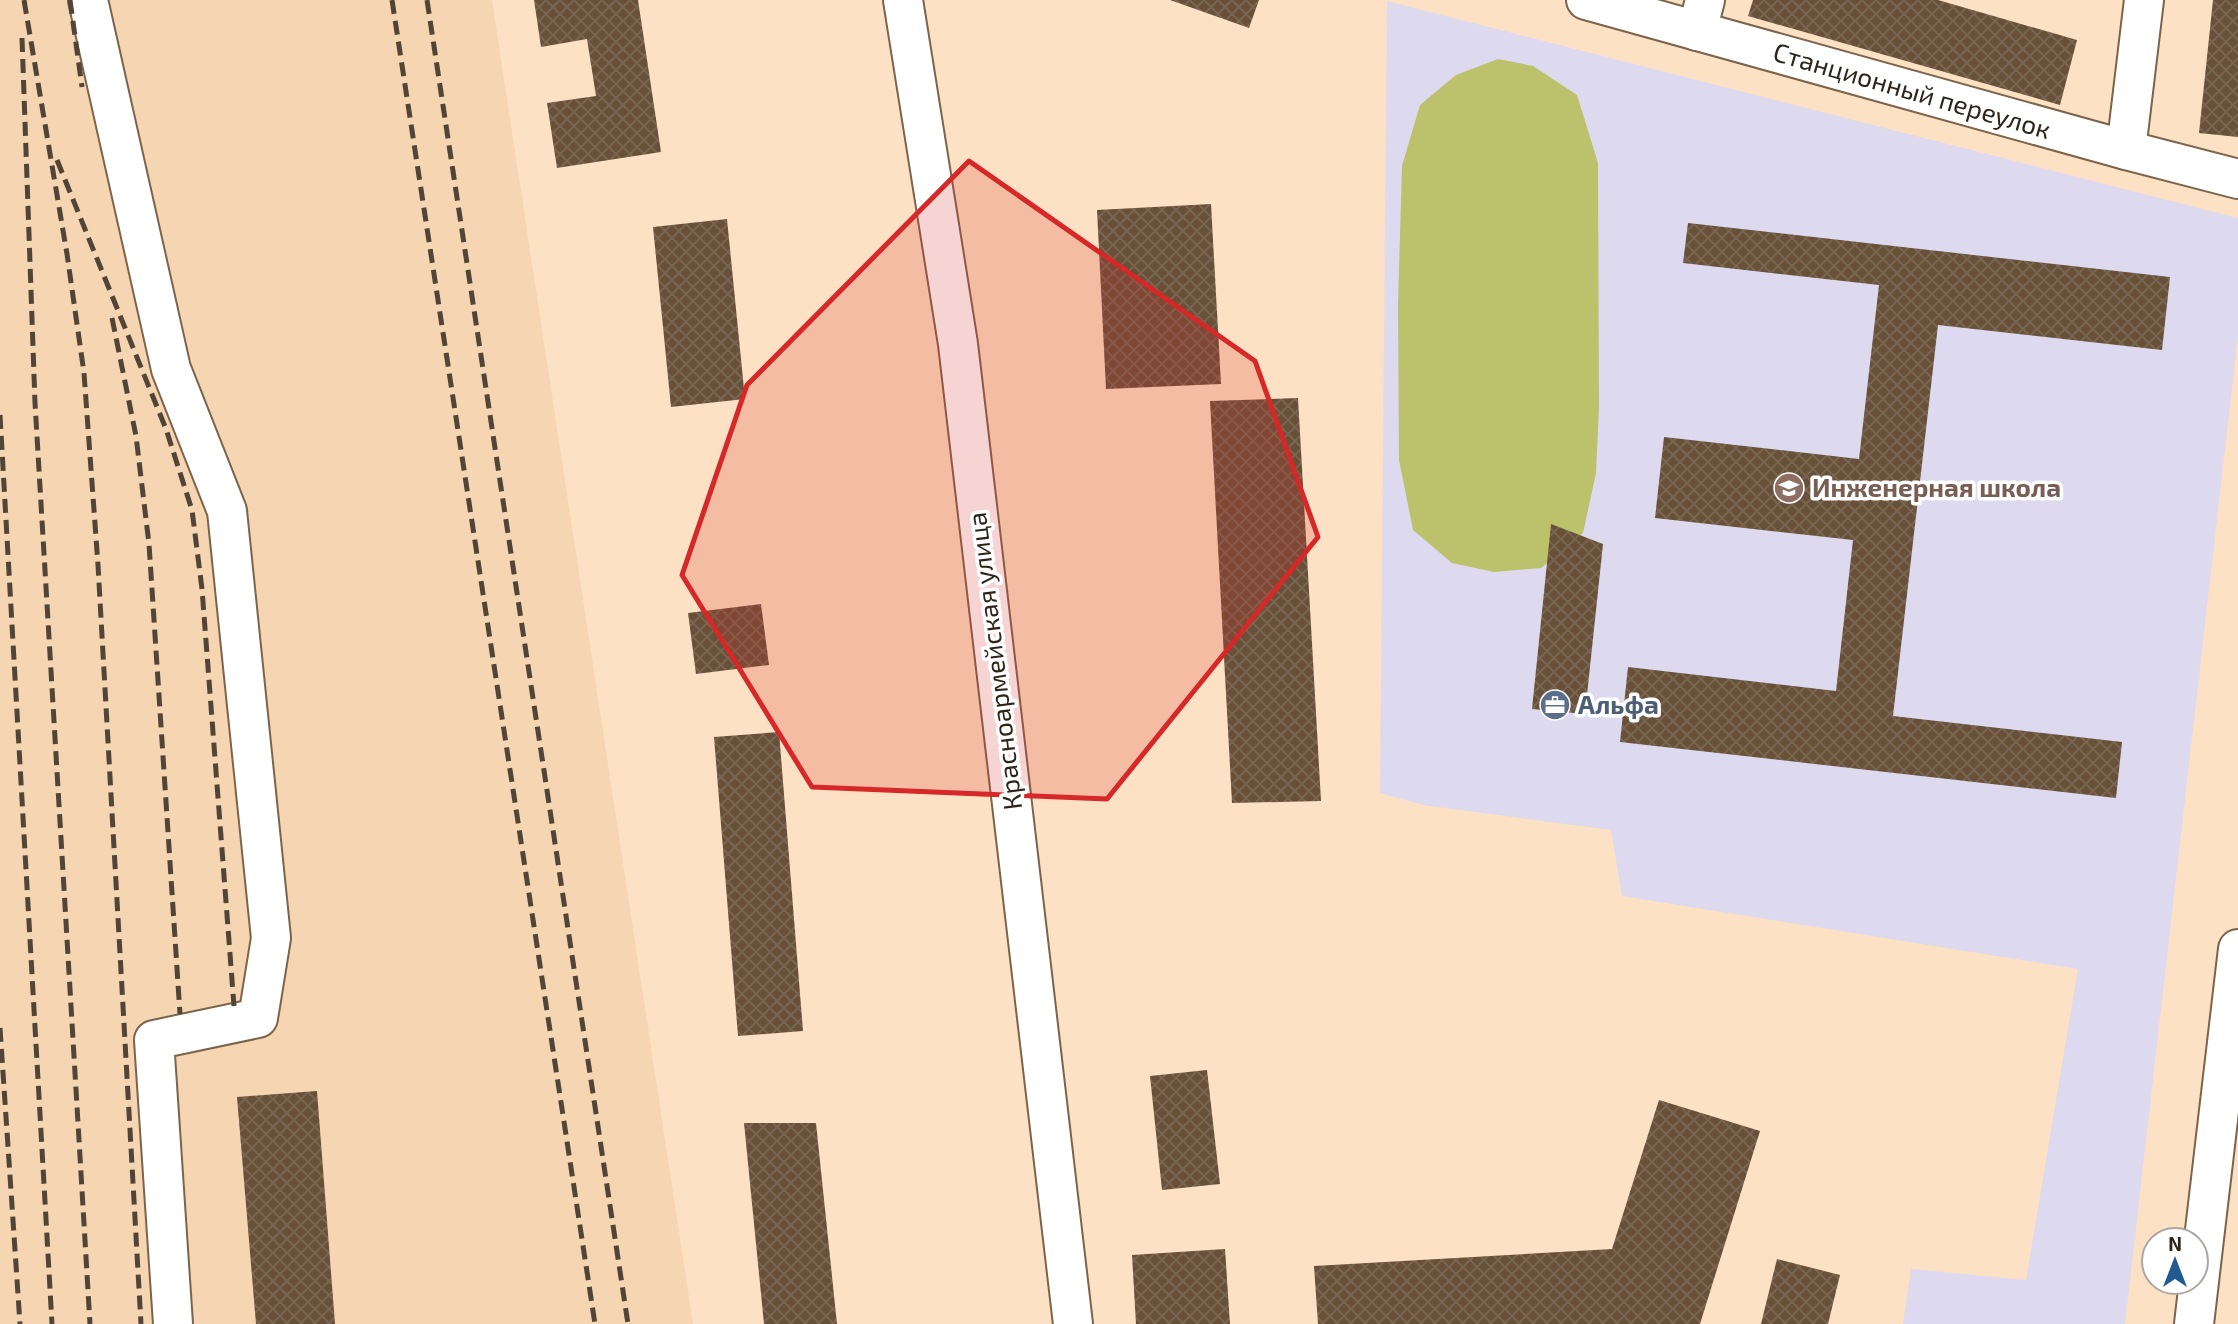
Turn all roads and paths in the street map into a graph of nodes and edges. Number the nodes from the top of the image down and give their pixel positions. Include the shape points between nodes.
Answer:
1 (88, 0) edge
2 (903, 0) edge
3 (1587, 0) edge
4 (2144, 0) edge
5 (1701, 15) edge
6 (2126, 150) junction
7 (2238, 179) edge
8 (2238, 949) edge
9 (2225, 1182) edge
10 (173, 1324) edge
11 (1073, 1324) edge
12 (2194, 1324) edge

1 - 10 street via 171,369 227,511 271,939 258,1017 154,1040
2 - 11 street, Красноармейская улица via 958,344
3 - 5 street, Станционный переулок
4 - 6 street
5 - 6 street, Станционный переулок
6 - 7 street, Станционный переулок
8 - 9 street
9 - 12 street

